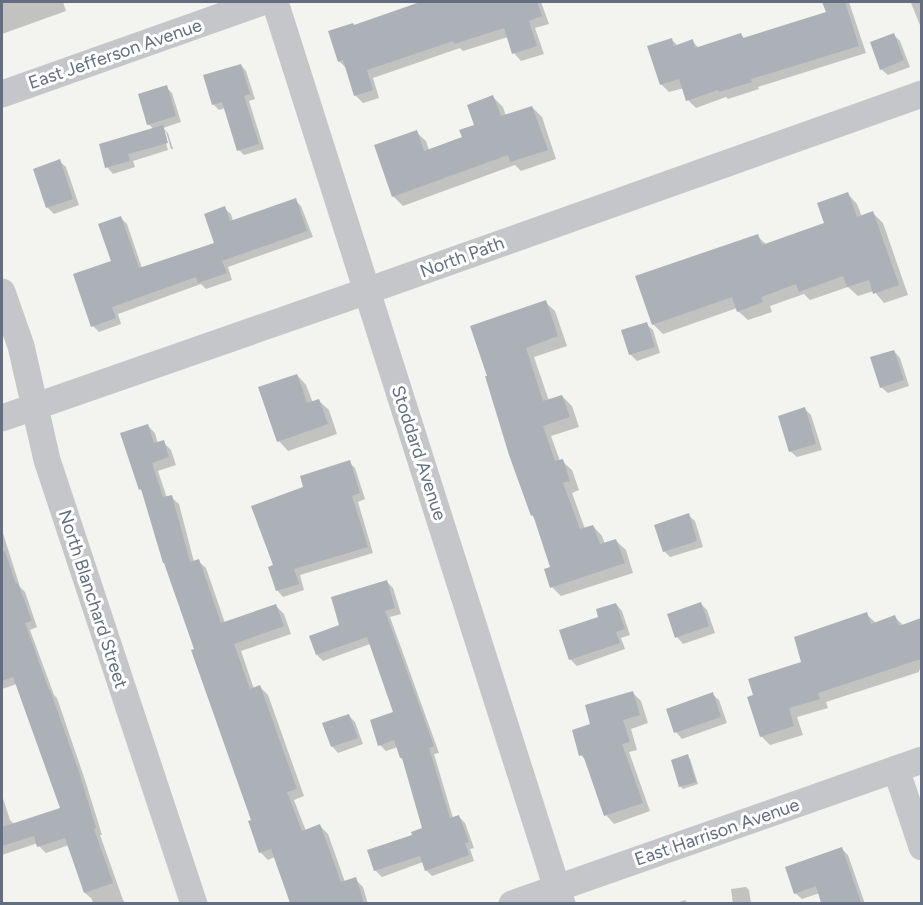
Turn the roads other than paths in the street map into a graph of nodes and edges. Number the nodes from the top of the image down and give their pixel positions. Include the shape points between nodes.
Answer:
1 (262, 2) edge
2 (275, 2) edge
3 (921, 93) edge
4 (2, 94) edge
5 (367, 291) junction
6 (2, 292) edge
7 (34, 406) junction
8 (2, 418) edge
9 (921, 760) edge
10 (896, 769) junction
11 (921, 847) edge
12 (559, 896) edge
13 (194, 903) edge
14 (512, 903) edge

1 - 4 street, East Jefferson Avenue
2 - 5 street, Stoddard Avenue
3 - 5 street, North Path
5 - 7 street, North Path
5 - 12 street, Stoddard Avenue
6 - 7 street, North Blanchard Street via 21,346
7 - 8 street, North Path
7 - 13 street, North Blanchard Street via 47,460
9 - 10 street, East Harrison Avenue
10 - 11 street
10 - 12 street, East Harrison Avenue
12 - 14 street, East Harrison Avenue

